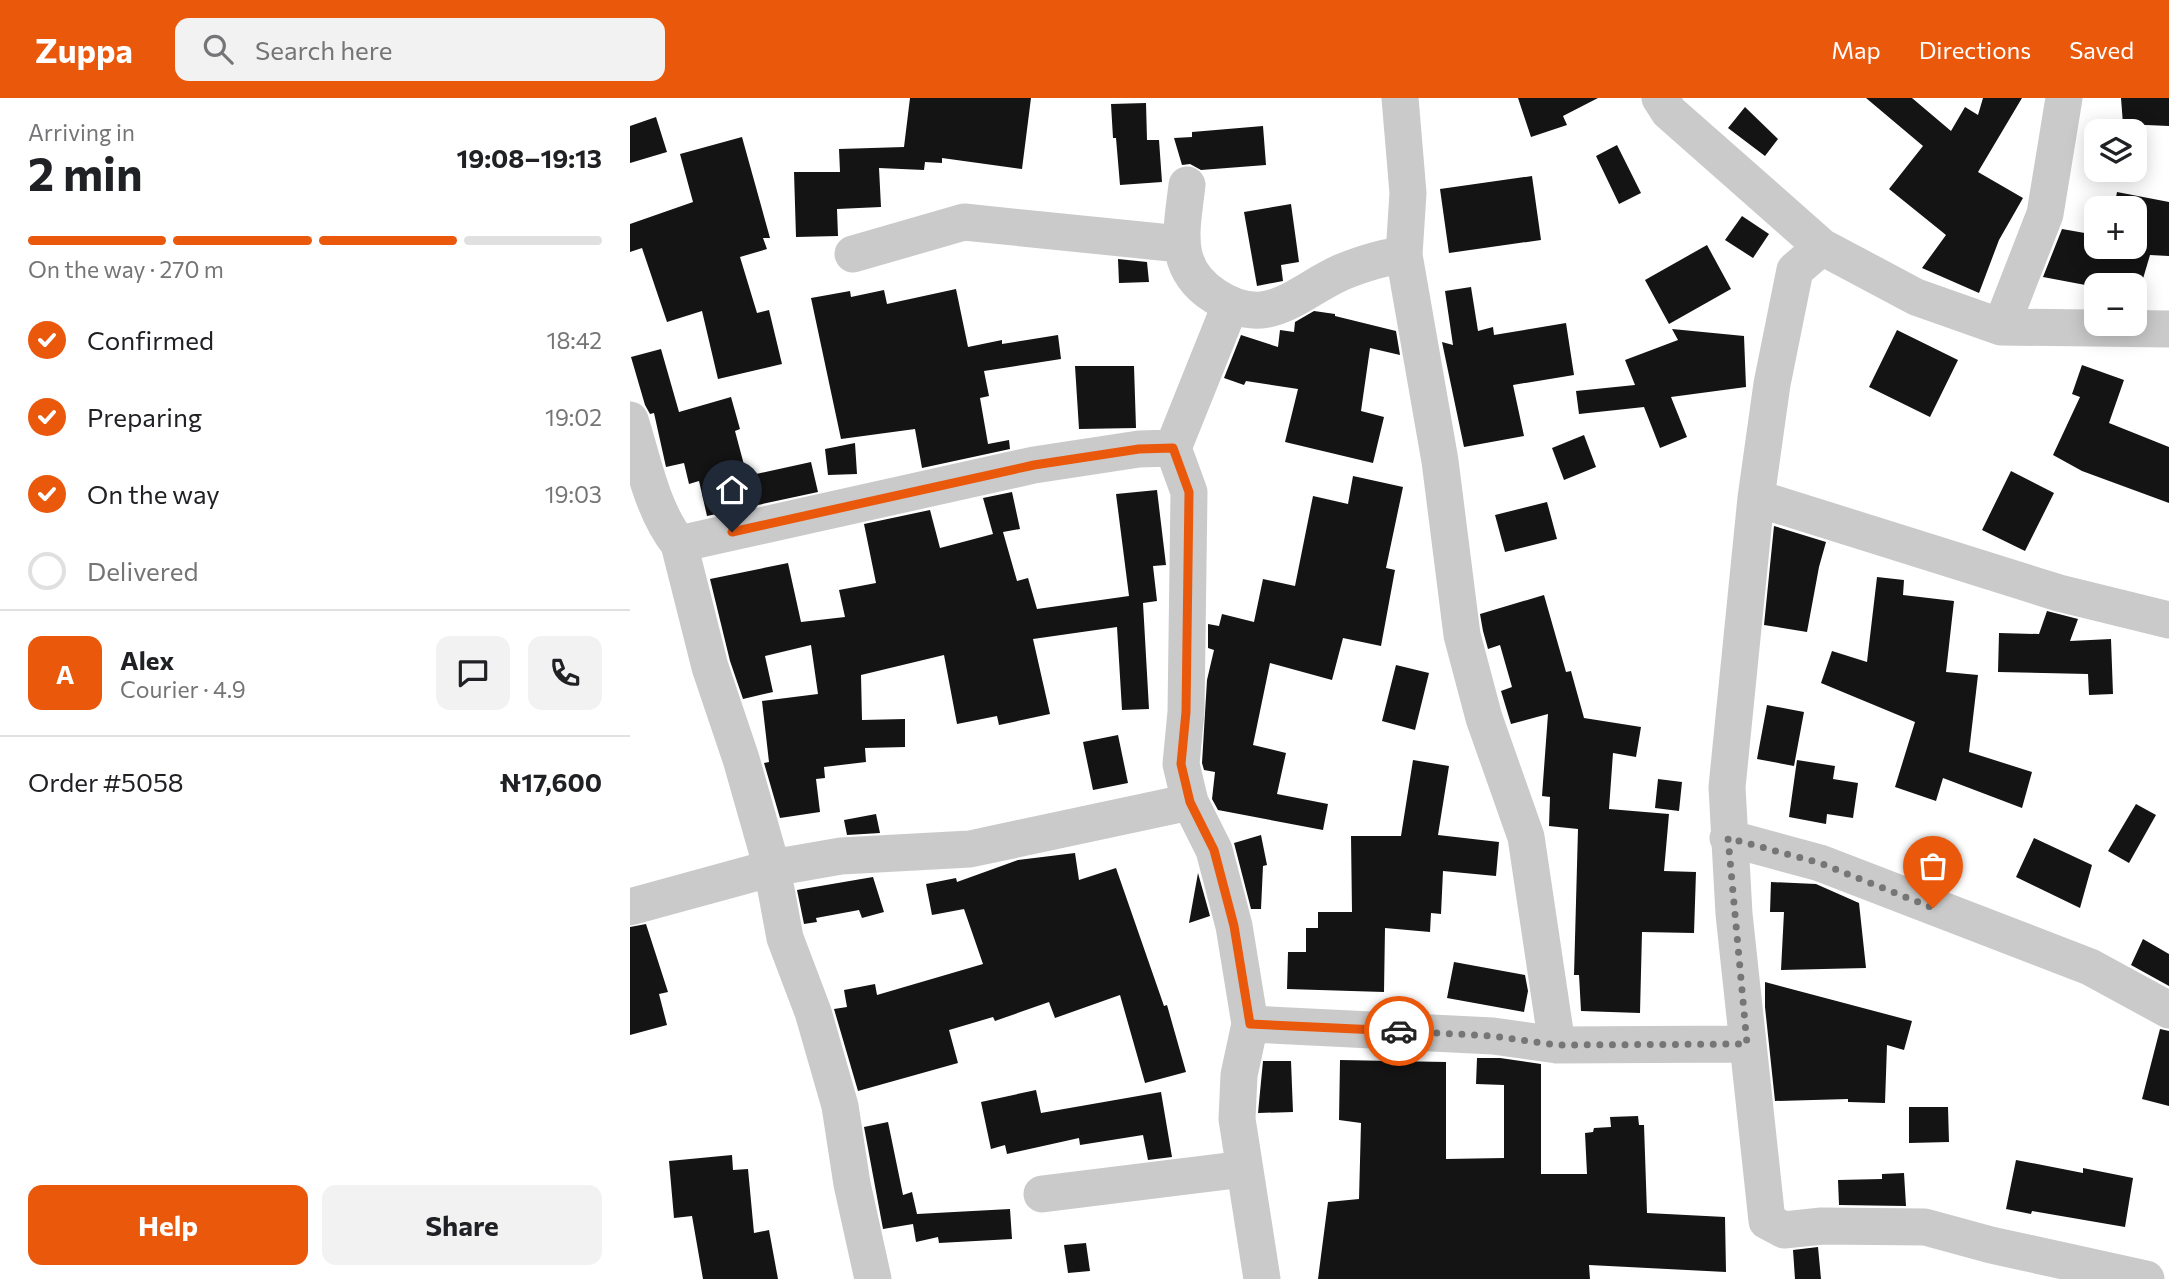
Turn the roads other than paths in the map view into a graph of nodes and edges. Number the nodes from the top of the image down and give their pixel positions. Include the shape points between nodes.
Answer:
1 (1400, 98) edge
2 (1660, 98) edge
3 (2064, 98) edge
4 (1187, 185) dead end
5 (1180, 244) junction
6 (1822, 247) junction
7 (853, 254) dead end
8 (1404, 255) junction
9 (1230, 306) junction
10 (2001, 327) junction
11 (2169, 329) edge
12 (630, 420) edge
13 (1173, 448) junction
14 (1756, 498) junction
15 (679, 544) junction
16 (2169, 620) edge
17 (1190, 802) junction
18 (1728, 838) junction
19 (772, 868) junction
20 (630, 907) edge
21 (2169, 1010) edge
22 (1250, 1024) junction
23 (1747, 1044) junction
24 (1557, 1045) junction
25 (1244, 1169) junction
26 (1042, 1194) dead end
27 (873, 1279) edge
28 (1262, 1279) edge
29 (2146, 1279) edge

1 - 8 street via 1408,193
2 - 6 street via 1669,112
3 - 10 street via 2045,214
4 - 5 street
5 - 7 street via 964,222
5 - 9 street via 1194,279
6 - 10 street via 1916,297
6 - 14 street via 1795,270
8 - 9 street via 1340,273 1286,304 1261,312
8 - 24 street via 1440,461 1462,635 1491,740 1526,837
9 - 13 street
10 - 11 street
12 - 15 street via 656,502
13 - 15 street via 1034,465
13 - 17 street via 1189,492 1181,764
14 - 16 street via 2059,593
14 - 18 street via 1727,787
15 - 19 street via 710,667
17 - 19 street via 970,849 841,856
17 - 22 street via 1214,850 1234,926
18 - 21 street via 1820,863 2090,967
18 - 23 street
19 - 20 street
19 - 27 street via 785,938 813,1012 840,1106
22 - 24 street via 1493,1036
22 - 25 street via 1239,1075 1237,1119
23 - 24 street
23 - 29 street via 1767,1221 1784,1230 1925,1227
25 - 26 street
25 - 28 street

